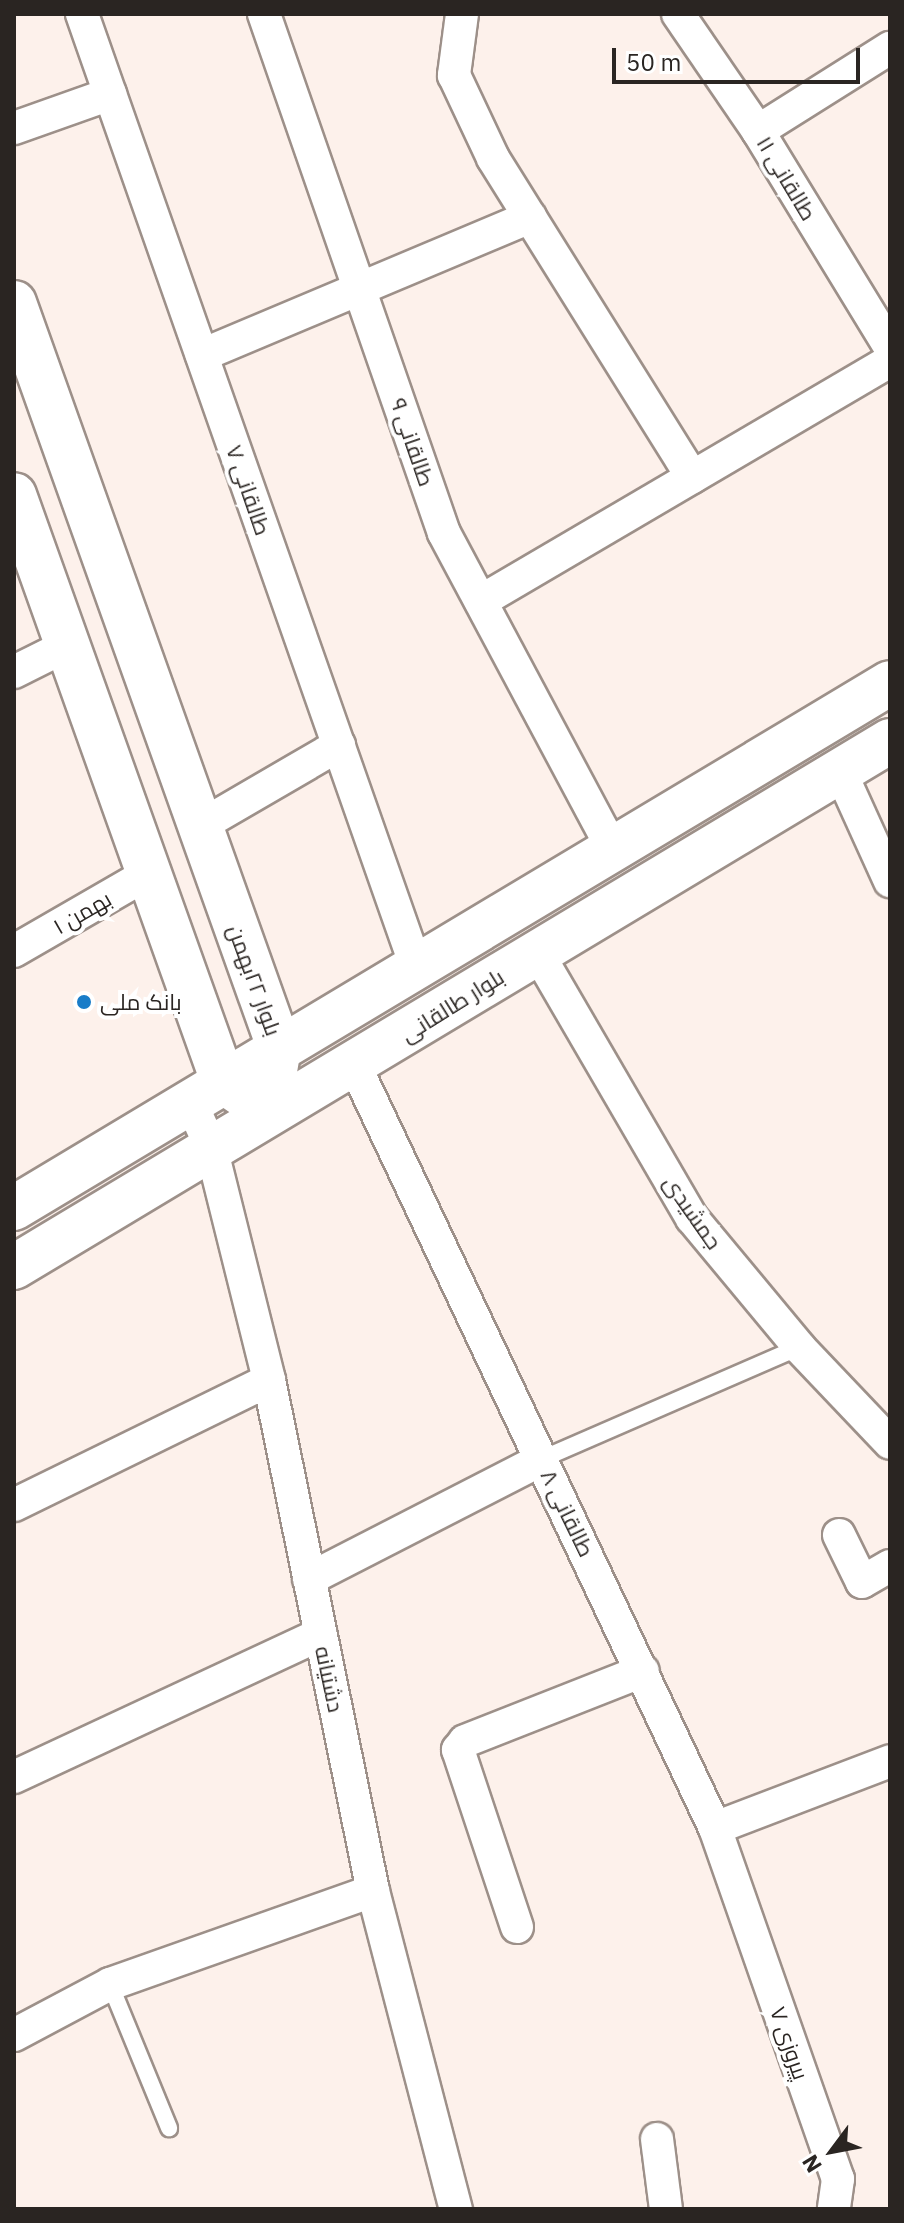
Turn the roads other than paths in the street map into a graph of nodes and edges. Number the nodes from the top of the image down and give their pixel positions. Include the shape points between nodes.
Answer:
1 (82, 14) edge
2 (264, 14) edge
3 (462, 14) edge
4 (678, 14) edge
5 (890, 48) edge
6 (110, 94) junction
7 (14, 128) edge
8 (758, 131) junction
9 (530, 217) junction
10 (361, 292) junction
11 (14, 303) edge
12 (890, 347) edge
13 (202, 355) junction
14 (890, 361) edge
15 (692, 477) junction
16 (14, 495) edge
17 (481, 601) junction
18 (68, 645) junction
19 (14, 672) edge
20 (890, 683) edge
21 (890, 741) edge
22 (339, 745) junction
23 (840, 771) junction
24 (200, 826) junction
25 (613, 849) junction
26 (149, 873) junction
27 (890, 881) edge
28 (14, 951) edge
29 (537, 952) junction
30 (416, 966) junction
31 (373, 992) junction
32 (261, 996) junction
33 (201, 1018) junction
34 (404, 1036) junction
35 (279, 1047) junction
36 (354, 1064) junction
37 (207, 1091) junction
38 (268, 1112) junction
39 (211, 1147) junction
40 (19, 1206) edge
41 (50, 1245) junction
42 (14, 1267) edge
43 (799, 1347) junction
44 (269, 1380) junction
45 (890, 1443) edge
46 (542, 1459) junction
47 (14, 1505) edge
48 (839, 1535) dead end
49 (890, 1566) edge
50 (309, 1579) junction
51 (320, 1634) junction
52 (643, 1671) junction
53 (890, 1761) edge
54 (14, 1777) edge
55 (715, 1828) junction
56 (373, 1891) junction
57 (517, 1927) dead end
58 (764, 1970) joint
59 (110, 1984) junction
60 (14, 2035) edge
61 (169, 2128) dead end
62 (657, 2139) dead end
63 (456, 2209) edge
64 (666, 2209) edge
65 (834, 2209) edge

1 - 6 street, طالقانی ۷
2 - 10 street, طالقانی ۹
3 - 9 street via 454,75 493,158
4 - 8 street, طالقانی ۱۱
5 - 8 street
6 - 7 street
6 - 13 street, طالقانی ۷
8 - 12 street, طالقانی ۱۱
9 - 10 street
9 - 15 street
10 - 13 street
10 - 17 street, طالقانی ۹ via 444,533
11 - 24 main road, بلوار ۲۲بهمن
13 - 22 street, طالقانی ۷
14 - 15 street
15 - 17 street
16 - 18 main road
17 - 25 street, طالقانی ۹
18 - 19 street
18 - 26 main road
20 - 25 main road
21 - 23 main road, بلوار طالقانی
22 - 24 street
22 - 30 street, طالقانی ۷
23 - 27 street
23 - 29 main road, بلوار طالقانی
24 - 32 main road, بلوار ۲۲بهمن
25 - 30 main road
26 - 28 street, بهمن ۱
26 - 33 main road
29 - 34 main road, بلوار طالقانی
29 - 43 street, جمشیدی via 692,1218
30 - 31 main road
31 - 34 main road via 371,1008 378,1024
31 - 35 main road
32 - 33 main road via 222,1016
32 - 35 main road, بلوار ۲۲بهمن
33 - 37 main road
34 - 36 main road, بلوار طالقانی
35 - 37 main road
35 - 38 main road, بلوار ۲۲بهمن
36 - 38 main road, بلوار طالقانی
36 - 46 street, طالقانی ۸
37 - 38 main road
37 - 39 street, دشتیانه
37 - 40 main road
38 - 39 main road, بلوار طالقانی
39 - 41 main road, بلوار طالقانی
39 - 44 street, دشتیانه
40 - 41 main road via 40,1208 49,1220
41 - 42 main road, بلوار طالقانی
43 - 45 street, جمشیدی
43 - 46 lane
44 - 47 street
44 - 50 street, دشتیانه
46 - 50 street
46 - 52 street, طالقانی ۸
48 - 49 street via 862,1582
50 - 51 street, دشتیانه
51 - 54 street
51 - 56 street, دشتیانه
52 - 55 street, طالقانی ۸
52 - 57 street via 465,1741 458,1750
53 - 55 street
55 - 58 street, طالقانی ۸
56 - 59 street
56 - 63 street, دشتیانه
58 - 65 street, پیروزی ۷ via 838,2179
59 - 60 street
59 - 61 lane
62 - 64 street

